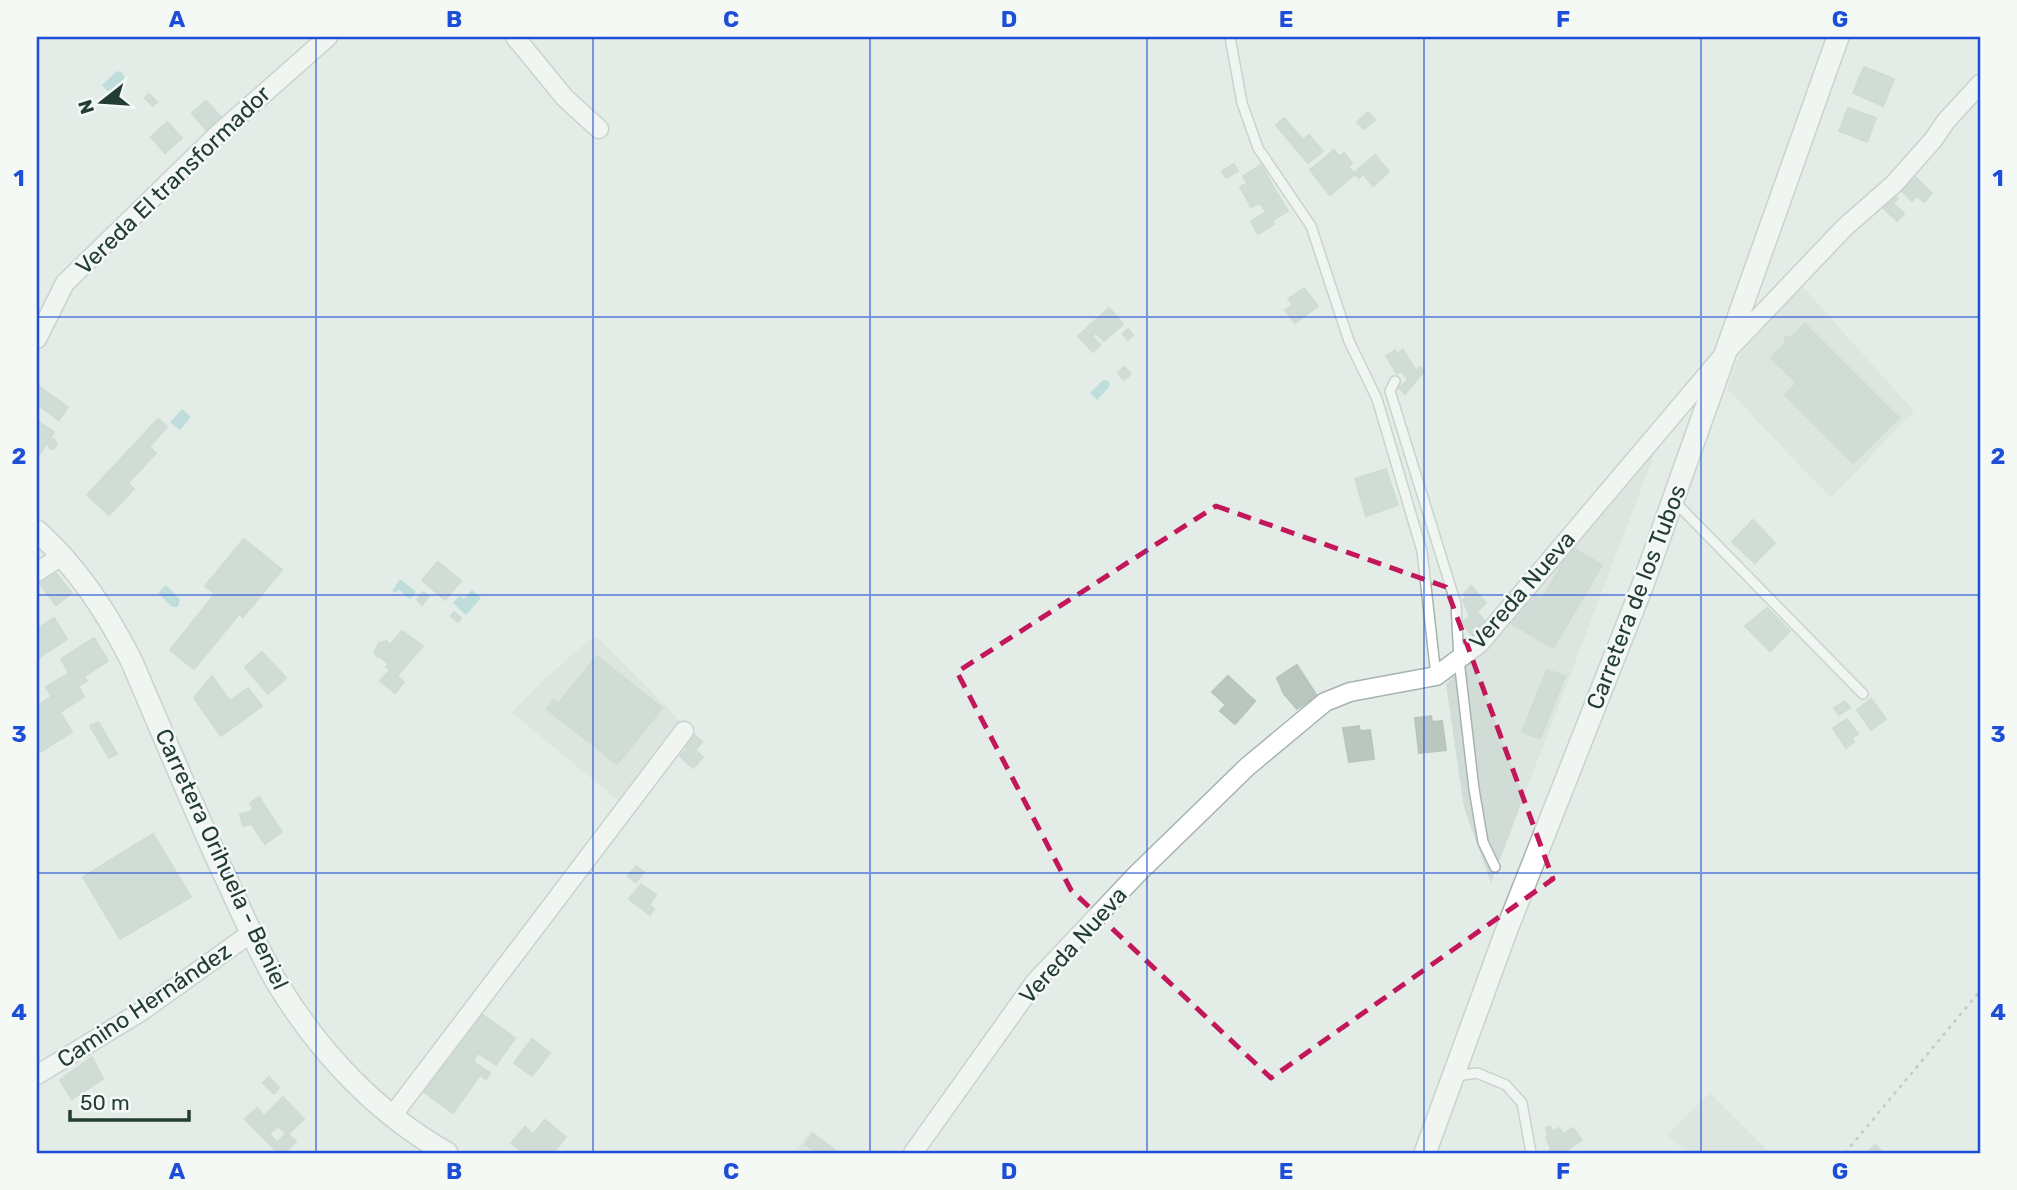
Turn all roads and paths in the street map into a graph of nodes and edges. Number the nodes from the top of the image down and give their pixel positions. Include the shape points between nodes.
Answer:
1 (328, 37) edge
2 (514, 37) edge
3 (1230, 37) edge
4 (1838, 37) edge
5 (1980, 84) edge
6 (599, 129) dead end
7 (37, 339) edge
8 (1727, 351) junction
9 (1395, 381) dead end
10 (1673, 500) junction
11 (37, 531) edge
12 (63, 555) junction
13 (37, 572) edge
14 (1459, 660) junction
15 (1436, 676) junction
16 (1863, 694) dead end
17 (684, 731) dead end
18 (1495, 867) dead end
19 (251, 933) junction
20 (1980, 990) edge
21 (37, 1076) edge
22 (1452, 1077) junction
23 (392, 1116) junction
24 (447, 1153) edge
25 (913, 1153) edge
26 (1425, 1153) edge
27 (1531, 1153) edge
28 (1845, 1153) edge

1 - 7 street, Vereda El transformador via 217,135 65,283
2 - 6 street
3 - 15 lane via 1242,103 1258,148 1311,226 1349,341 1377,399 1422,551
4 - 8 street, Carretera de los Tubos
5 - 8 street, Vereda Nueva via 1894,184 1844,227
8 - 10 street, Carretera de los Tubos
8 - 14 street, Vereda Nueva via 1501,620
9 - 14 lane via 1390,391 1456,604
10 - 16 lane
10 - 22 street, Carretera de los Tubos
11 - 12 street, Carretera Orihuela - Beniel
12 - 13 street
12 - 19 street, Carretera Orihuela - Beniel via 110,619 131,660
14 - 15 street, Vereda Nueva
14 - 18 lane via 1483,842
15 - 25 street, Vereda Nueva via 1350,692 1325,702 1247,767 1136,874 1035,982
17 - 23 street
19 - 21 street, Camino Hernández via 142,1011
19 - 23 street, Carretera Orihuela - Beniel via 276,981 313,1035 346,1074
20 - 28 path
22 - 26 street, Carretera de los Tubos
22 - 27 lane via 1477,1073 1506,1085 1522,1103
23 - 24 street, Carretera Orihuela - Beniel

